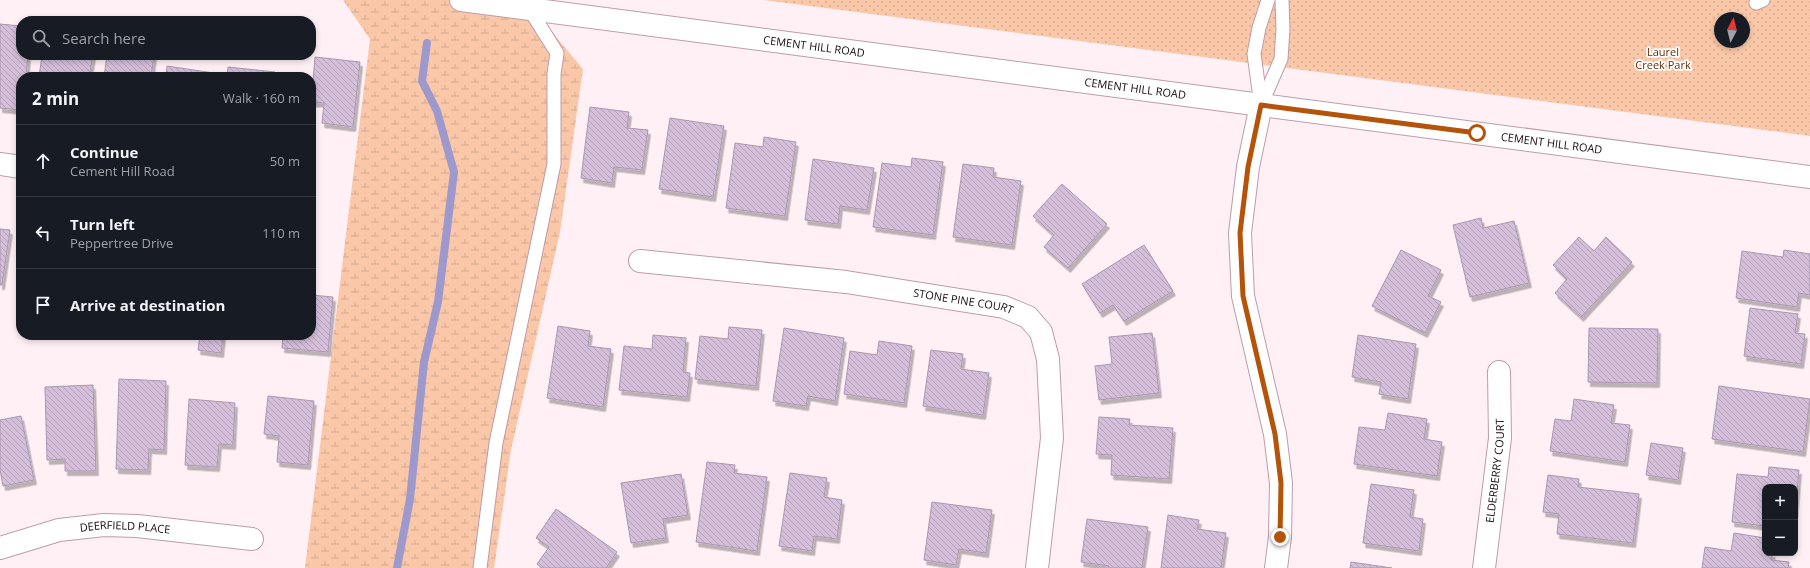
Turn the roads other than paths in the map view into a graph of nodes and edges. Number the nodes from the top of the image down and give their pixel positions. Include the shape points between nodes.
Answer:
1 (461, 0) edge
2 (1268, 0) edge
3 (1282, 0) edge
4 (526, 4) edge
5 (1261, 105) junction
6 (0, 164) edge
7 (16, 166) edge
8 (1810, 177) edge
9 (640, 261) dead end
10 (1499, 372) dead end
11 (252, 539) dead end
12 (0, 548) edge
13 (480, 568) edge
14 (1037, 568) edge
15 (1276, 568) edge
16 (1484, 568) edge

1 - 4 street, CEMENT HILL ROAD
2 - 5 lane via 1254,54
3 - 5 lane via 1280,59
4 - 5 street, CEMENT HILL ROAD
4 - 13 lane via 557,53 554,74 554,164 496,442
5 - 8 street, CEMENT HILL ROAD
5 - 15 street via 1248,167 1240,233 1243,296 1275,434 1281,483 1280,537
6 - 7 street
9 - 14 street, STONE PINE COURT via 846,282 1004,307 1028,317 1041,332 1048,359 1052,438
10 - 16 street, ELDERBERRY COURT via 1500,438
11 - 12 street, DEERFIELD PLACE via 137,526 104,525 59,530

